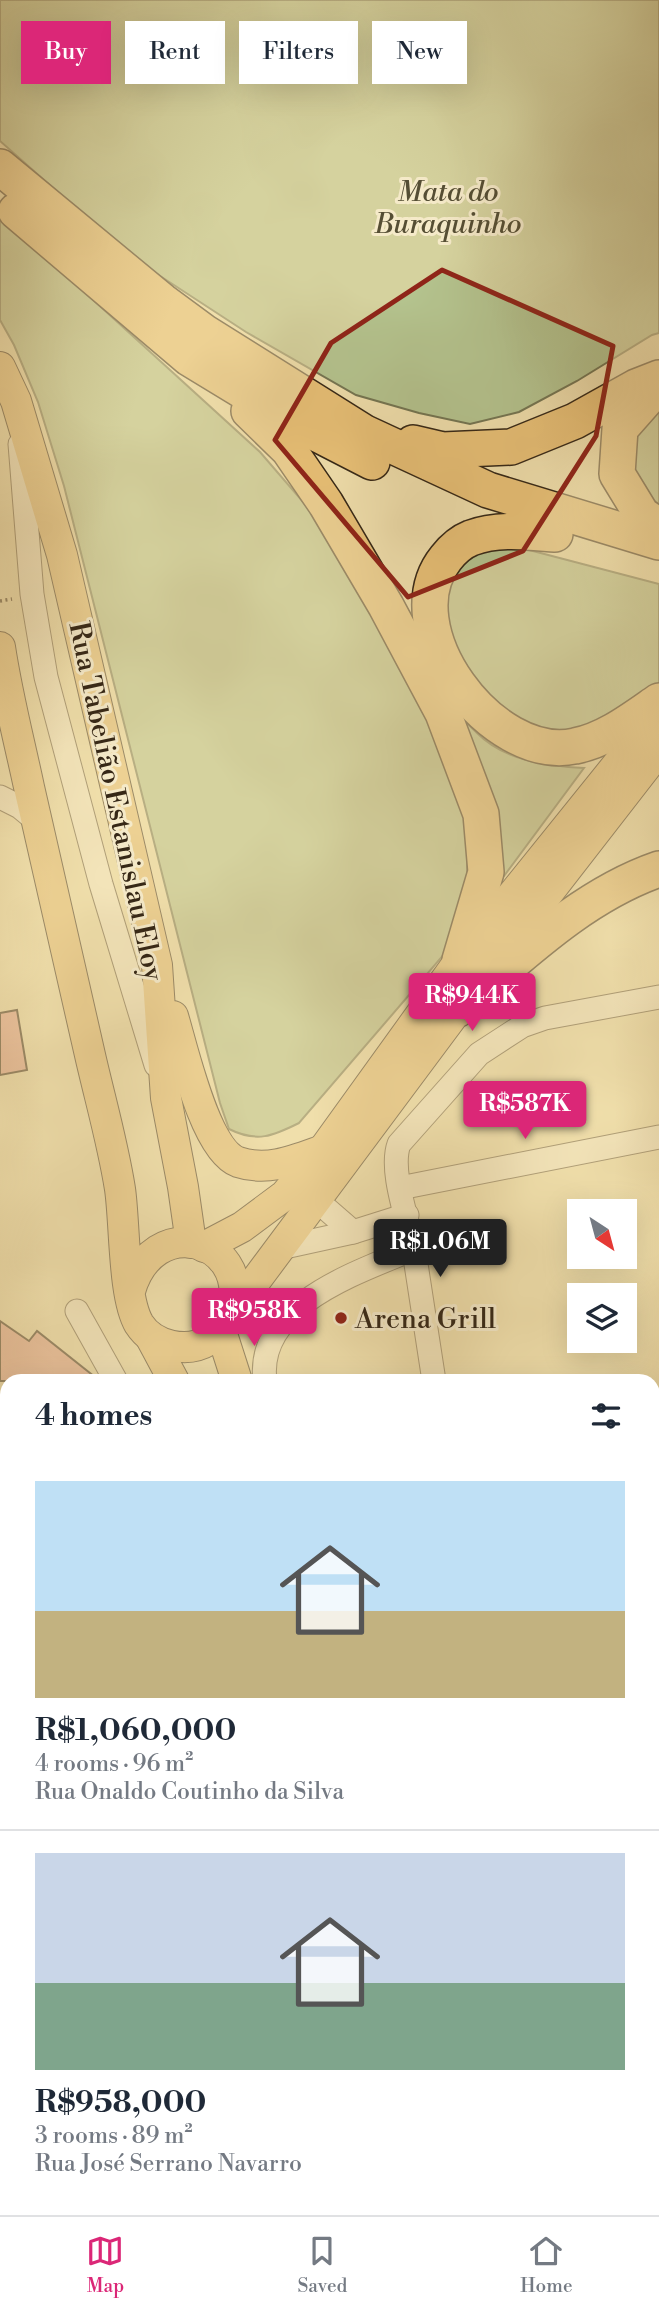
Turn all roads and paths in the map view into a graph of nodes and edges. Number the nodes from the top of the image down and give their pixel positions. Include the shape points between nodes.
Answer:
1 (0, 167) edge
2 (0, 198) edge
3 (188, 358) junction
4 (0, 367) edge
5 (659, 378) edge
6 (659, 389) edge
7 (16, 401) junction
8 (365, 433) junction
9 (659, 526) edge
10 (555, 534) junction
11 (659, 542) edge
12 (659, 564) edge
13 (1, 665) edge
14 (659, 701) edge
15 (659, 713) edge
16 (659, 750) edge
17 (0, 797) edge
18 (37, 821) junction
19 (659, 869) edge
20 (460, 960) junction
21 (157, 965) junction
22 (659, 997) edge
23 (458, 1009) junction
24 (166, 1098) junction
25 (659, 1137) edge
26 (323, 1150) junction
27 (400, 1188) junction
28 (315, 1199) junction
29 (407, 1215) junction
30 (353, 1232) junction
31 (198, 1245) junction
32 (281, 1248) junction
33 (413, 1249) junction
34 (130, 1291) junction
35 (77, 1311) dead end
36 (227, 1321) junction
37 (151, 1338) junction
38 (112, 1374) edge
39 (170, 1374) edge
40 (236, 1374) edge
41 (265, 1374) edge
42 (433, 1374) edge

1 - 8 highway via 204,332
2 - 3 highway
3 - 10 highway via 296,423 411,481
3 - 20 highway via 289,450 327,504 443,713 481,814 486,872
4 - 7 main road, Rua Tabelião Estanislau Eloy
5 - 8 highway via 575,421 510,447 443,450
6 - 9 highway via 620,429 617,474 642,515
7 - 21 main road, Rua Tabelião Estanislau Eloy via 62,555
7 - 24 street via 32,594 46,677 101,884
8 - 11 highway via 488,490
10 - 12 highway
10 - 14 highway via 496,532 471,538 442,564 432,583 430,619 445,661 463,691 511,734 552,748 593,740
13 - 18 main road
15 - 20 main road
16 - 23 main road
17 - 18 street
18 - 34 main road via 120,1188
19 - 23 highway via 562,921
20 - 26 main road
21 - 24 main road, Rua Tabelião Estanislau Eloy
21 - 26 main road via 202,1113 226,1155 258,1166 279,1165
22 - 27 street via 545,1018 522,1026 480,1055 399,1144
23 - 28 main road
24 - 31 main road, Rua Tabelião Estanislau Eloy
25 - 27 street
26 - 31 main road via 264,1212
27 - 29 street
28 - 30 street
28 - 32 main road
29 - 30 street
29 - 33 street
30 - 32 street
31 - 34 main road via 172,1243 157,1249 139,1267
31 - 36 main road via 221,1257 232,1273 236,1291
32 - 36 main road
33 - 41 street via 339,1280 307,1301 270,1342
33 - 42 street
34 - 37 main road via 136,1316
35 - 38 street
36 - 37 main road via 207,1342 188,1347
36 - 40 main road
37 - 39 main road

